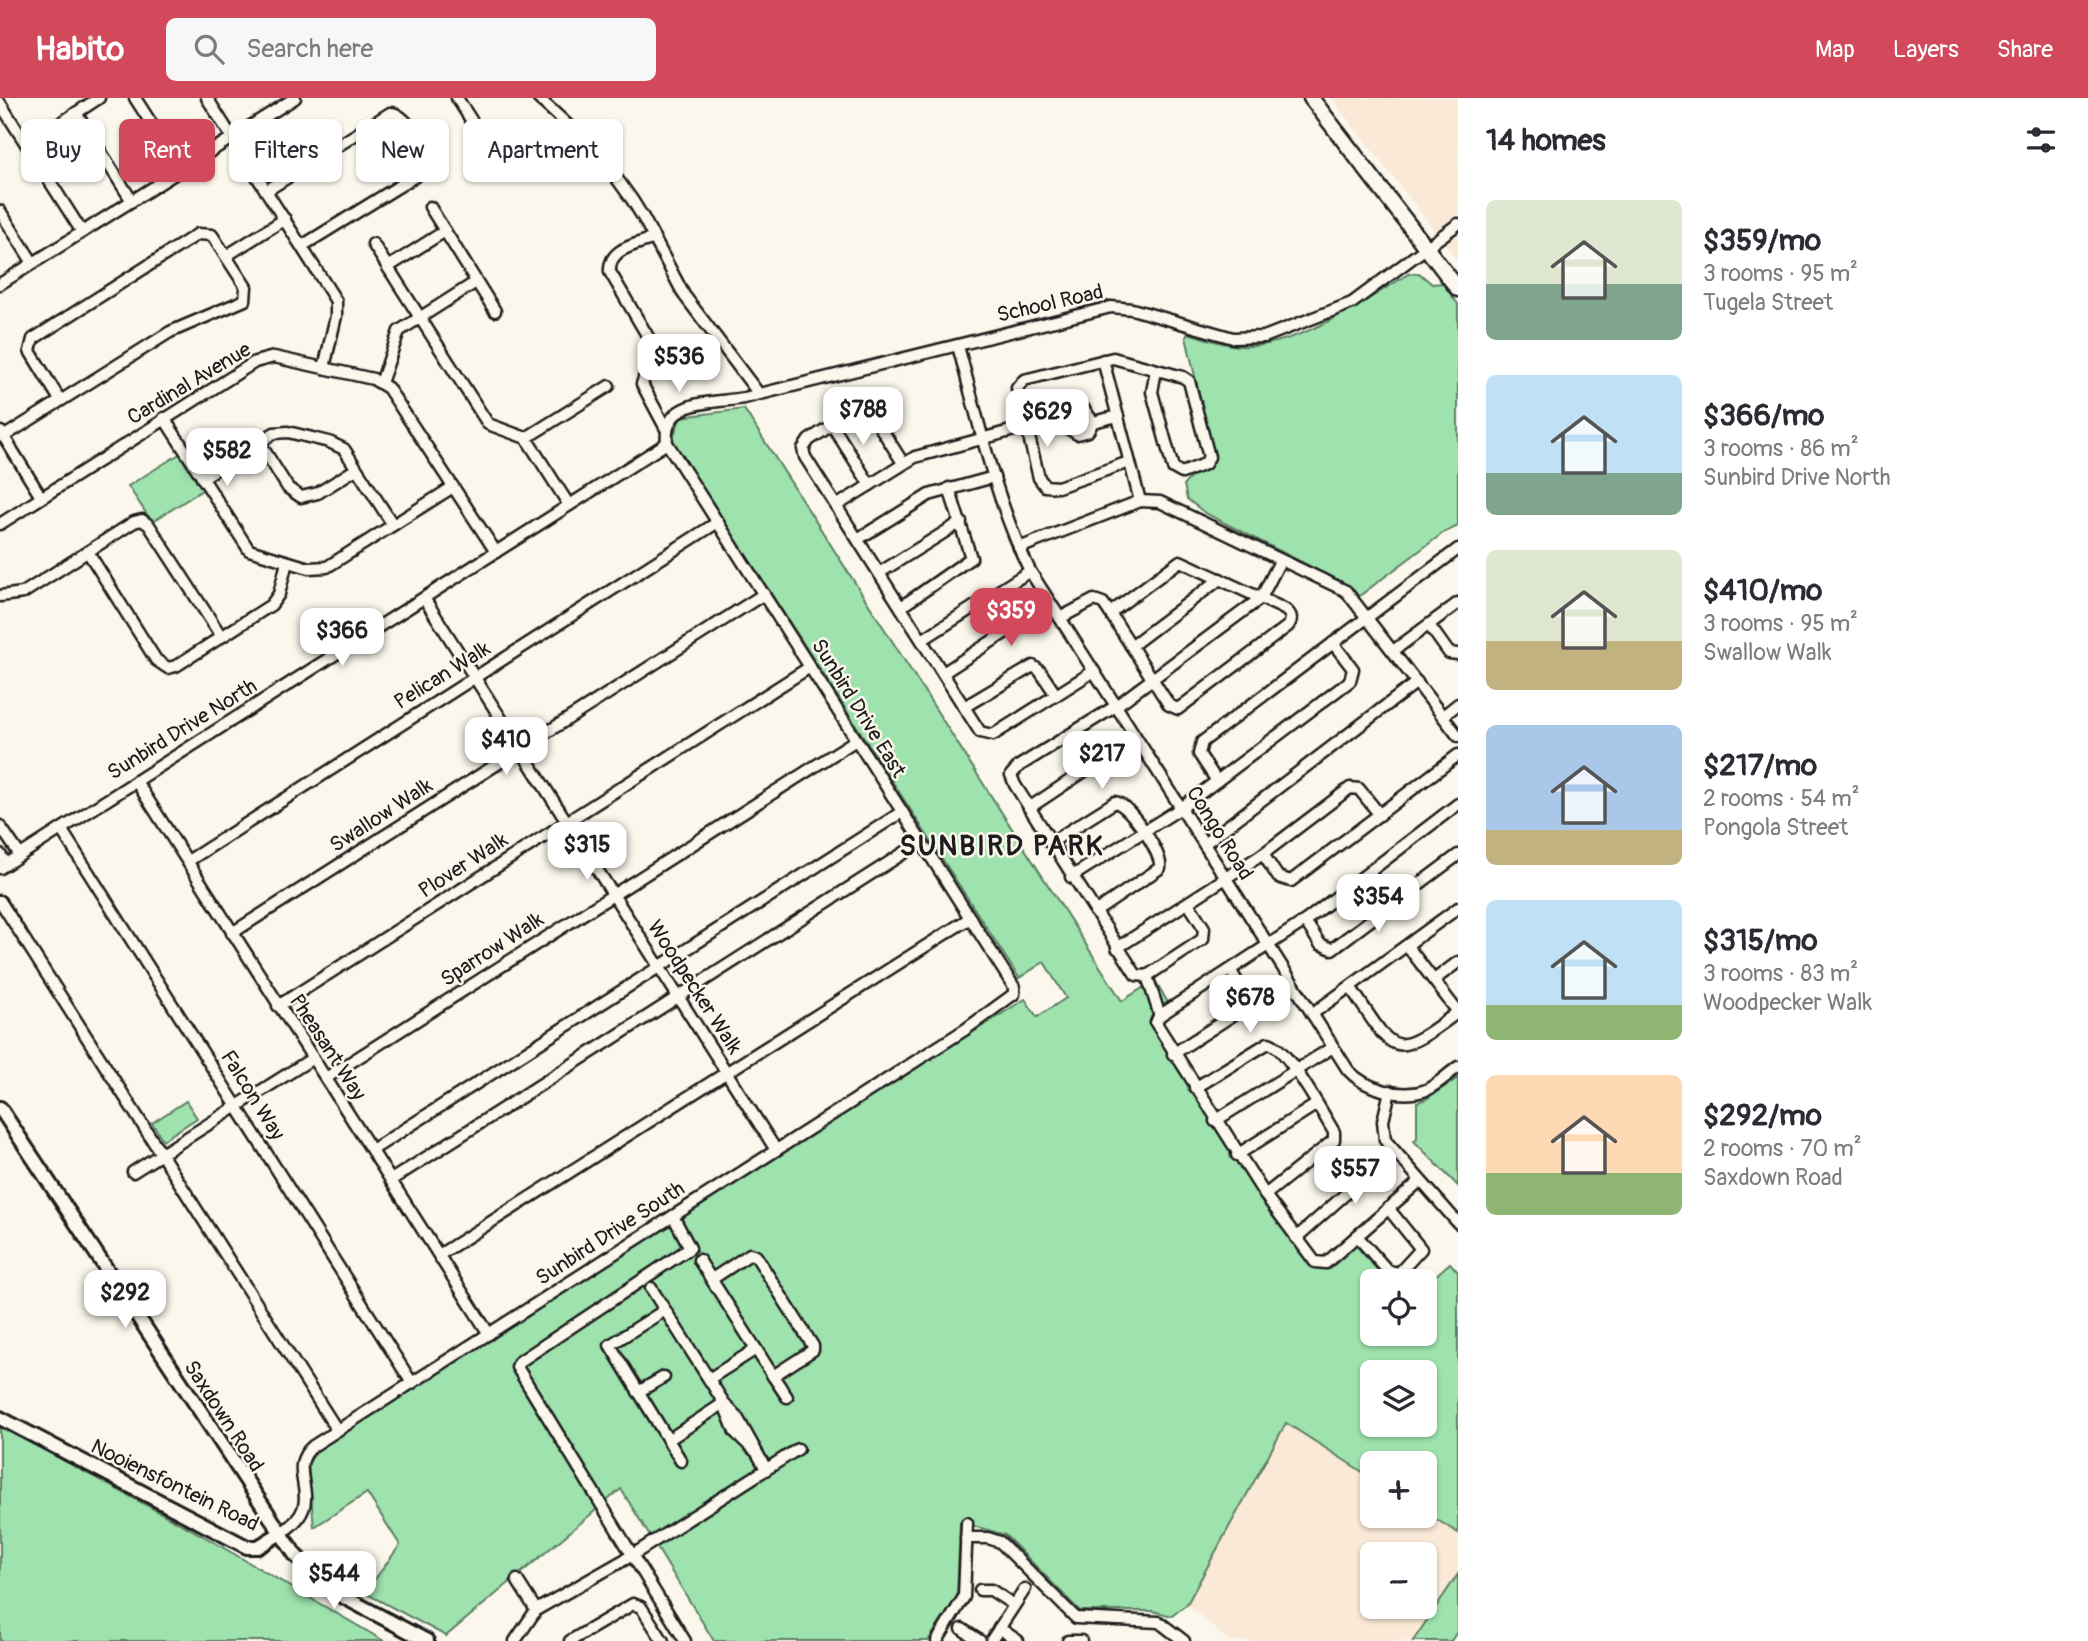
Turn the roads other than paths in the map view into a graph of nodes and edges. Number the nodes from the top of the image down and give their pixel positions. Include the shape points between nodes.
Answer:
1 (99, 98) edge
2 (135, 98) edge
3 (207, 98) edge
4 (295, 98) edge
5 (457, 98) edge
6 (538, 98) edge
7 (1311, 98) edge
8 (281, 102) edge
9 (0, 103) edge
10 (76, 113) junction
11 (67, 119) edge
12 (148, 119) edge
13 (258, 119) edge
14 (470, 119) edge
15 (229, 132) edge
16 (21, 136) edge
17 (50, 182) edge
18 (162, 182) edge
19 (260, 182) edge
20 (266, 191) junction
21 (131, 201) junction
22 (430, 207) dead end
23 (0, 211) edge
24 (285, 219) junction
25 (1458, 224) edge
26 (445, 231) junction
27 (82, 232) junction
28 (654, 238) junction
29 (373, 244) dead end
30 (302, 246) junction
31 (1427, 247) junction
32 (226, 256) junction
33 (33, 263) junction
34 (388, 267) junction
35 (476, 282) junction
36 (0, 284) edge
37 (1458, 289) edge
38 (495, 312) dead end
39 (420, 317) junction
40 (958, 346) junction
41 (1102, 360) junction
42 (324, 368) junction
43 (1156, 370) junction
44 (381, 383) junction
45 (609, 386) dead end
46 (759, 394) junction
47 (60, 400) junction
48 (1118, 416) junction
49 (164, 418) junction
50 (1093, 422) dead end
51 (832, 425) junction
52 (1025, 427) junction
53 (666, 429) junction
54 (2, 434) edge
55 (526, 438) junction
56 (983, 439) junction
57 (259, 442) junction
58 (667, 443) junction
59 (1129, 461) junction
60 (903, 463) junction
61 (356, 469) junction
62 (994, 477) junction
63 (202, 478) junction
64 (870, 485) junction
65 (453, 487) junction
66 (949, 488) junction
67 (41, 497) junction
68 (1140, 501) junction
69 (569, 505) junction
70 (836, 506) junction
71 (718, 522) junction
72 (961, 522) junction
73 (0, 524) edge
74 (393, 525) junction
75 (858, 539) junction
76 (1019, 548) junction
77 (1458, 548) edge
78 (88, 552) junction
79 (496, 552) junction
80 (1280, 561) junction
81 (287, 562) junction
82 (1030, 571) junction
83 (879, 573) junction
84 (1220, 579) junction
85 (764, 594) junction
86 (0, 596) edge
87 (992, 596) junction
88 (424, 598) junction
89 (1261, 598) junction
90 (1458, 603) edge
91 (901, 607) junction
92 (1110, 612) junction
93 (1368, 617) junction
94 (1060, 618) junction
95 (1429, 625) junction
96 (221, 636) junction
97 (922, 640) junction
98 (1333, 643) junction
99 (1131, 646) junction
100 (1393, 651) junction
101 (1458, 654) edge
102 (810, 667) junction
103 (1094, 671) junction
104 (943, 673) junction
105 (475, 678) junction
106 (1152, 680) junction
107 (1417, 681) junction
108 (1056, 695) junction
109 (1458, 704) edge
110 (1116, 706) junction
111 (964, 707) junction
112 (1443, 716) junction
113 (1078, 730) junction
114 (1458, 736) edge
115 (856, 740) junction
116 (521, 750) junction
117 (1458, 755) edge
118 (1217, 780) junction
119 (136, 781) junction
120 (1458, 805) edge
121 (1029, 808) junction
122 (1181, 808) junction
123 (902, 812) junction
124 (1380, 815) junction
125 (567, 822) junction
126 (0, 827) edge
127 (61, 829) junction
128 (1143, 831) junction
129 (921, 842) junction
130 (1050, 843) junction
131 (1204, 844) junction
132 (0, 854) edge
133 (1263, 854) junction
134 (20, 855) junction
135 (1458, 855) edge
136 (188, 861) junction
137 (3, 866) edge
138 (1072, 877) junction
139 (1226, 878) junction
140 (613, 895) junction
141 (0, 901) edge
142 (1188, 903) junction
143 (1458, 908) edge
144 (1095, 912) junction
145 (970, 918) junction
146 (1305, 921) junction
147 (232, 933) junction
148 (1269, 946) junction
149 (1408, 947) junction
150 (1117, 948) junction
151 (1458, 962) edge
152 (659, 967) junction
153 (1231, 971) junction
154 (1147, 976) junction
155 (1434, 980) junction
156 (1351, 988) junction
157 (1014, 994) joint
158 (678, 997) junction
159 (278, 1006) junction
160 (1458, 1012) edge
161 (1312, 1014) junction
162 (1160, 1016) junction
163 (1333, 1047) junction
164 (1173, 1054) junction
165 (313, 1058) junction
166 (1458, 1067) edge
167 (1295, 1070) junction
168 (727, 1073) junction
169 (326, 1078) junction
170 (1195, 1088) junction
171 (1390, 1091) junction
172 (1317, 1104) junction
173 (238, 1106) junction
174 (0, 1108) edge
175 (1215, 1121) junction
176 (372, 1150) junction
177 (776, 1150) junction
178 (1394, 1152) junction
179 (162, 1155) junction
180 (1237, 1155) junction
181 (133, 1172) dead end
182 (391, 1180) junction
183 (1420, 1181) junction
184 (1265, 1195) junction
185 (1388, 1209) junction
186 (673, 1216) junction
187 (1458, 1223) edge
188 (1357, 1236) junction
189 (1296, 1238) junction
190 (439, 1255) junction
191 (699, 1259) dead end
192 (712, 1279) junction
193 (651, 1288) dead end
194 (665, 1310) junction
195 (489, 1334) junction
196 (756, 1349) junction
197 (773, 1376) junction
198 (664, 1377) dead end
199 (709, 1379) junction
200 (412, 1383) junction
201 (638, 1392) junction
202 (787, 1397) dead end
203 (724, 1403) junction
204 (0, 1418) edge
205 (337, 1430) junction
206 (668, 1440) junction
207 (798, 1449) dead end
208 (681, 1461) dead end
209 (766, 1469) junction
210 (967, 1522) dead end
211 (279, 1534) junction
212 (966, 1538) junction
213 (631, 1556) junction
214 (517, 1580) dead end
215 (980, 1590) dead end
216 (1025, 1590) dead end
217 (1014, 1605) junction
218 (536, 1610) junction
219 (962, 1629) dead end
220 (999, 1629) junction
221 (427, 1641) edge
222 (515, 1641) edge
223 (570, 1641) edge
224 (663, 1641) edge
225 (685, 1641) edge
226 (937, 1641) edge
227 (980, 1641) edge
228 (991, 1641) edge
229 (1018, 1641) edge
230 (1068, 1641) edge
231 (1081, 1641) edge
232 (1184, 1641) edge

1 - 10 street
2 - 12 street
3 - 15 street
4 - 8 street
5 - 14 street
6 - 28 street via 578,132 622,183
7 - 31 main road
8 - 13 street
9 - 16 street
10 - 11 street
10 - 21 street
17 - 27 street
18 - 21 street
19 - 20 street
20 - 24 street
20 - 30 street via 390,113 402,117 423,148 428,160 422,172
21 - 27 street
22 - 26 street
23 - 33 street
24 - 30 street
24 - 32 street
25 - 31 street, School Road
26 - 34 street
26 - 35 street
27 - 33 street
28 - 46 street via 684,295
28 - 53 street via 619,251 609,266 651,342 653,353 642,384
29 - 34 street
30 - 42 street via 337,308
31 - 37 main road
31 - 40 street, School Road via 1352,303 1264,337 1233,338 1111,307
32 - 47 street via 246,287 241,304 177,328
32 - 47 street via 212,235 198,234 33,339 30,351
33 - 36 street
34 - 39 street
35 - 38 street
35 - 39 street
39 - 44 street via 396,335
39 - 55 street via 488,424
40 - 46 street, School Road
40 - 56 street, Congo Road
41 - 43 street via 1118,358
41 - 48 street
41 - 52 street via 1024,380 1016,392
42 - 44 street, Cardinal Avenue
42 - 49 street, Cardinal Avenue via 274,357 262,359
43 - 43 street via 1152,392 1173,468 1179,473 1209,460 1189,381
44 - 65 street via 393,393
45 - 55 street
46 - 53 street, School Road via 686,407 674,414
47 - 54 street
48 - 50 street
48 - 59 street
49 - 63 street
49 - 67 street, Cardinal Avenue
51 - 60 street via 832,416 839,410 864,405
51 - 64 street
51 - 70 street via 805,443 803,453
52 - 56 street
52 - 59 street via 1039,478 1049,487
53 - 58 street
54 - 67 street
55 - 69 street
56 - 60 street
56 - 62 street, Congo Road
57 - 61 street via 284,432 329,442 344,449
57 - 61 street via 288,488 301,498 318,493
57 - 63 street
58 - 69 street, Sunbird Drive North
58 - 71 street, Sunbird Drive East
59 - 68 street
60 - 64 street
61 - 74 street
62 - 66 street
62 - 76 street, Congo Road
63 - 81 street via 249,550
64 - 70 street
65 - 74 street
65 - 79 street
66 - 72 street
66 - 75 street via 929,495
67 - 73 street, Cardinal Avenue
68 - 76 street
68 - 80 street via 1160,502
69 - 79 street, Sunbird Drive North
70 - 75 street
71 - 85 street, Sunbird Drive East
71 - 105 street, Pelican Walk
72 - 83 street
72 - 91 street via 971,558
74 - 81 street via 327,567
75 - 83 street
76 - 82 street, Congo Road
77 - 93 street
78 - 86 street via 23,593
78 - 96 street via 134,522 145,522
78 - 96 street via 159,665 176,666
79 - 88 street, Sunbird Drive North
80 - 89 street
80 - 93 street via 1346,591
81 - 96 street via 276,600
82 - 87 street
82 - 94 street, Congo Road
83 - 91 street
84 - 89 street
84 - 92 street via 1180,561
84 - 99 street
85 - 102 street, Sunbird Drive East
85 - 116 street, Swallow Walk
87 - 97 street
87 - 104 street via 1009,622 1006,632
88 - 105 street, Woodpecker Walk
88 - 119 street, Sunbird Drive North
89 - 106 street
89 - 106 street via 1290,613 1288,626 1188,703 1171,708
90 - 95 street
91 - 97 street
92 - 94 street via 1094,600
92 - 99 street
93 - 98 street
93 - 100 street
94 - 103 street, Congo Road
95 - 100 street
95 - 101 street via 1449,653
97 - 104 street
98 - 118 street via 1202,742 1199,754
98 - 118 street via 1351,666 1352,678
99 - 106 street
100 - 107 street
102 - 115 street, Sunbird Drive East
102 - 125 street, Plover Walk
103 - 108 street
103 - 110 street, Congo Road
104 - 111 street
105 - 116 street, Woodpecker Walk
105 - 136 street, Pelican Walk
106 - 110 street
107 - 112 street
107 - 131 street
108 - 111 street via 1033,666
108 - 111 street via 989,736 980,732
109 - 112 street
110 - 113 street
110 - 122 street, Congo Road
112 - 114 street
113 - 121 street via 1095,764
113 - 121 street via 1012,772
115 - 123 street, Sunbird Drive East
115 - 140 street, Sparrow Walk
116 - 125 street, Woodpecker Walk
116 - 147 street, Swallow Walk
117 - 124 street
118 - 122 street
119 - 127 street, Sunbird Drive North
119 - 136 street, Pheasant Way
120 - 146 street
121 - 130 street
122 - 128 street
122 - 131 street, Congo Road
123 - 129 street, Sunbird Drive East
123 - 152 street
124 - 133 street via 1359,789 1350,788
124 - 133 street via 1291,881 1281,880
125 - 140 street, Woodpecker Walk
125 - 159 street, Plover Walk
126 - 134 street
127 - 134 street, Sunbird Drive North
127 - 173 street, Falcon Way
128 - 130 street via 1127,807 1115,802
128 - 138 street
128 - 144 street via 1159,857 1160,868
129 - 145 street, Sunbird Drive East
129 - 158 street
130 - 138 street
131 - 139 street, Congo Road
132 - 137 street
133 - 139 street
134 - 137 street, Sunbird Drive North
135 - 146 street via 1332,949 1320,944
136 - 147 street, Pheasant Way
138 - 144 street
139 - 142 street
139 - 148 street, Congo Road
140 - 152 street, Woodpecker Walk
140 - 169 street, Sparrow Walk
141 - 179 street
142 - 150 street
142 - 154 street via 1204,928 1203,939
143 - 149 street
144 - 150 street
145 - 157 street, Sunbird Drive East via 1014,987
145 - 168 street
146 - 148 street
147 - 159 street, Pheasant Way
148 - 153 street
148 - 161 street, Congo Road
149 - 155 street
149 - 156 street
150 - 154 street via 1133,972 1140,978
151 - 155 street
152 - 158 street, Woodpecker Walk
152 - 176 street
153 - 162 street
153 - 164 street via 1248,999 1245,1007
154 - 162 street
155 - 160 street
156 - 160 street via 1384,1038 1395,1043 1415,1044
156 - 161 street
157 - 177 street, Sunbird Drive South
158 - 168 street, Woodpecker Walk
158 - 182 street
159 - 165 street, Pheasant Way
161 - 163 street, Congo Road
162 - 164 street via 1157,1028
163 - 167 street
163 - 171 street, Congo Road via 1354,1077
164 - 170 street
165 - 169 street, Pheasant Way
165 - 173 street
166 - 171 street, Congo Road via 1429,1089
167 - 170 street via 1277,1045 1268,1043
167 - 172 street
167 - 175 street
168 - 177 street, Woodpecker Walk
168 - 190 street
169 - 176 street, Pheasant Way
170 - 175 street
171 - 178 street via 1382,1130
172 - 180 street
172 - 184 street via 1334,1140
173 - 179 street
173 - 200 street, Falcon Way
174 - 211 street, Saxdown Road
175 - 180 street
176 - 182 street, Pheasant Way
177 - 186 street, Sunbird Drive South
178 - 183 street
178 - 189 street
179 - 181 street
179 - 205 street
180 - 184 street
182 - 190 street, Pheasant Way
183 - 185 street
183 - 187 street
184 - 189 street
185 - 188 street
185 - 188 street via 1421,1249 1399,1273 1388,1271
186 - 195 street, Sunbird Drive South
186 - 213 street via 690,1248 517,1367
188 - 189 street via 1320,1265
190 - 195 street, Pheasant Way
191 - 192 street
192 - 196 street
192 - 197 street via 753,1254 776,1287 813,1350
193 - 194 street
194 - 199 street
194 - 201 street via 610,1345
195 - 200 street, Sunbird Drive South
196 - 197 street
196 - 199 street
197 - 202 street
198 - 201 street
199 - 203 street
200 - 205 street, Sunbird Drive South
201 - 206 street
203 - 206 street
203 - 209 street
204 - 211 street, Nooiensfontein Road via 247,1547 258,1547
205 - 211 street, Sunbird Drive South via 305,1454 305,1510
206 - 208 street
207 - 209 street
209 - 213 street
210 - 212 street
211 - 221 street, Nooiensfontein Road via 330,1588
212 - 226 street via 964,1599
212 - 232 street via 1000,1542 1076,1618 1162,1623
213 - 218 street
213 - 225 street
214 - 218 street
215 - 217 street via 991,1590
216 - 217 street
217 - 220 street
218 - 222 street
219 - 227 street
220 - 228 street
220 - 229 street
223 - 224 street via 633,1604 642,1607
230 - 231 street

